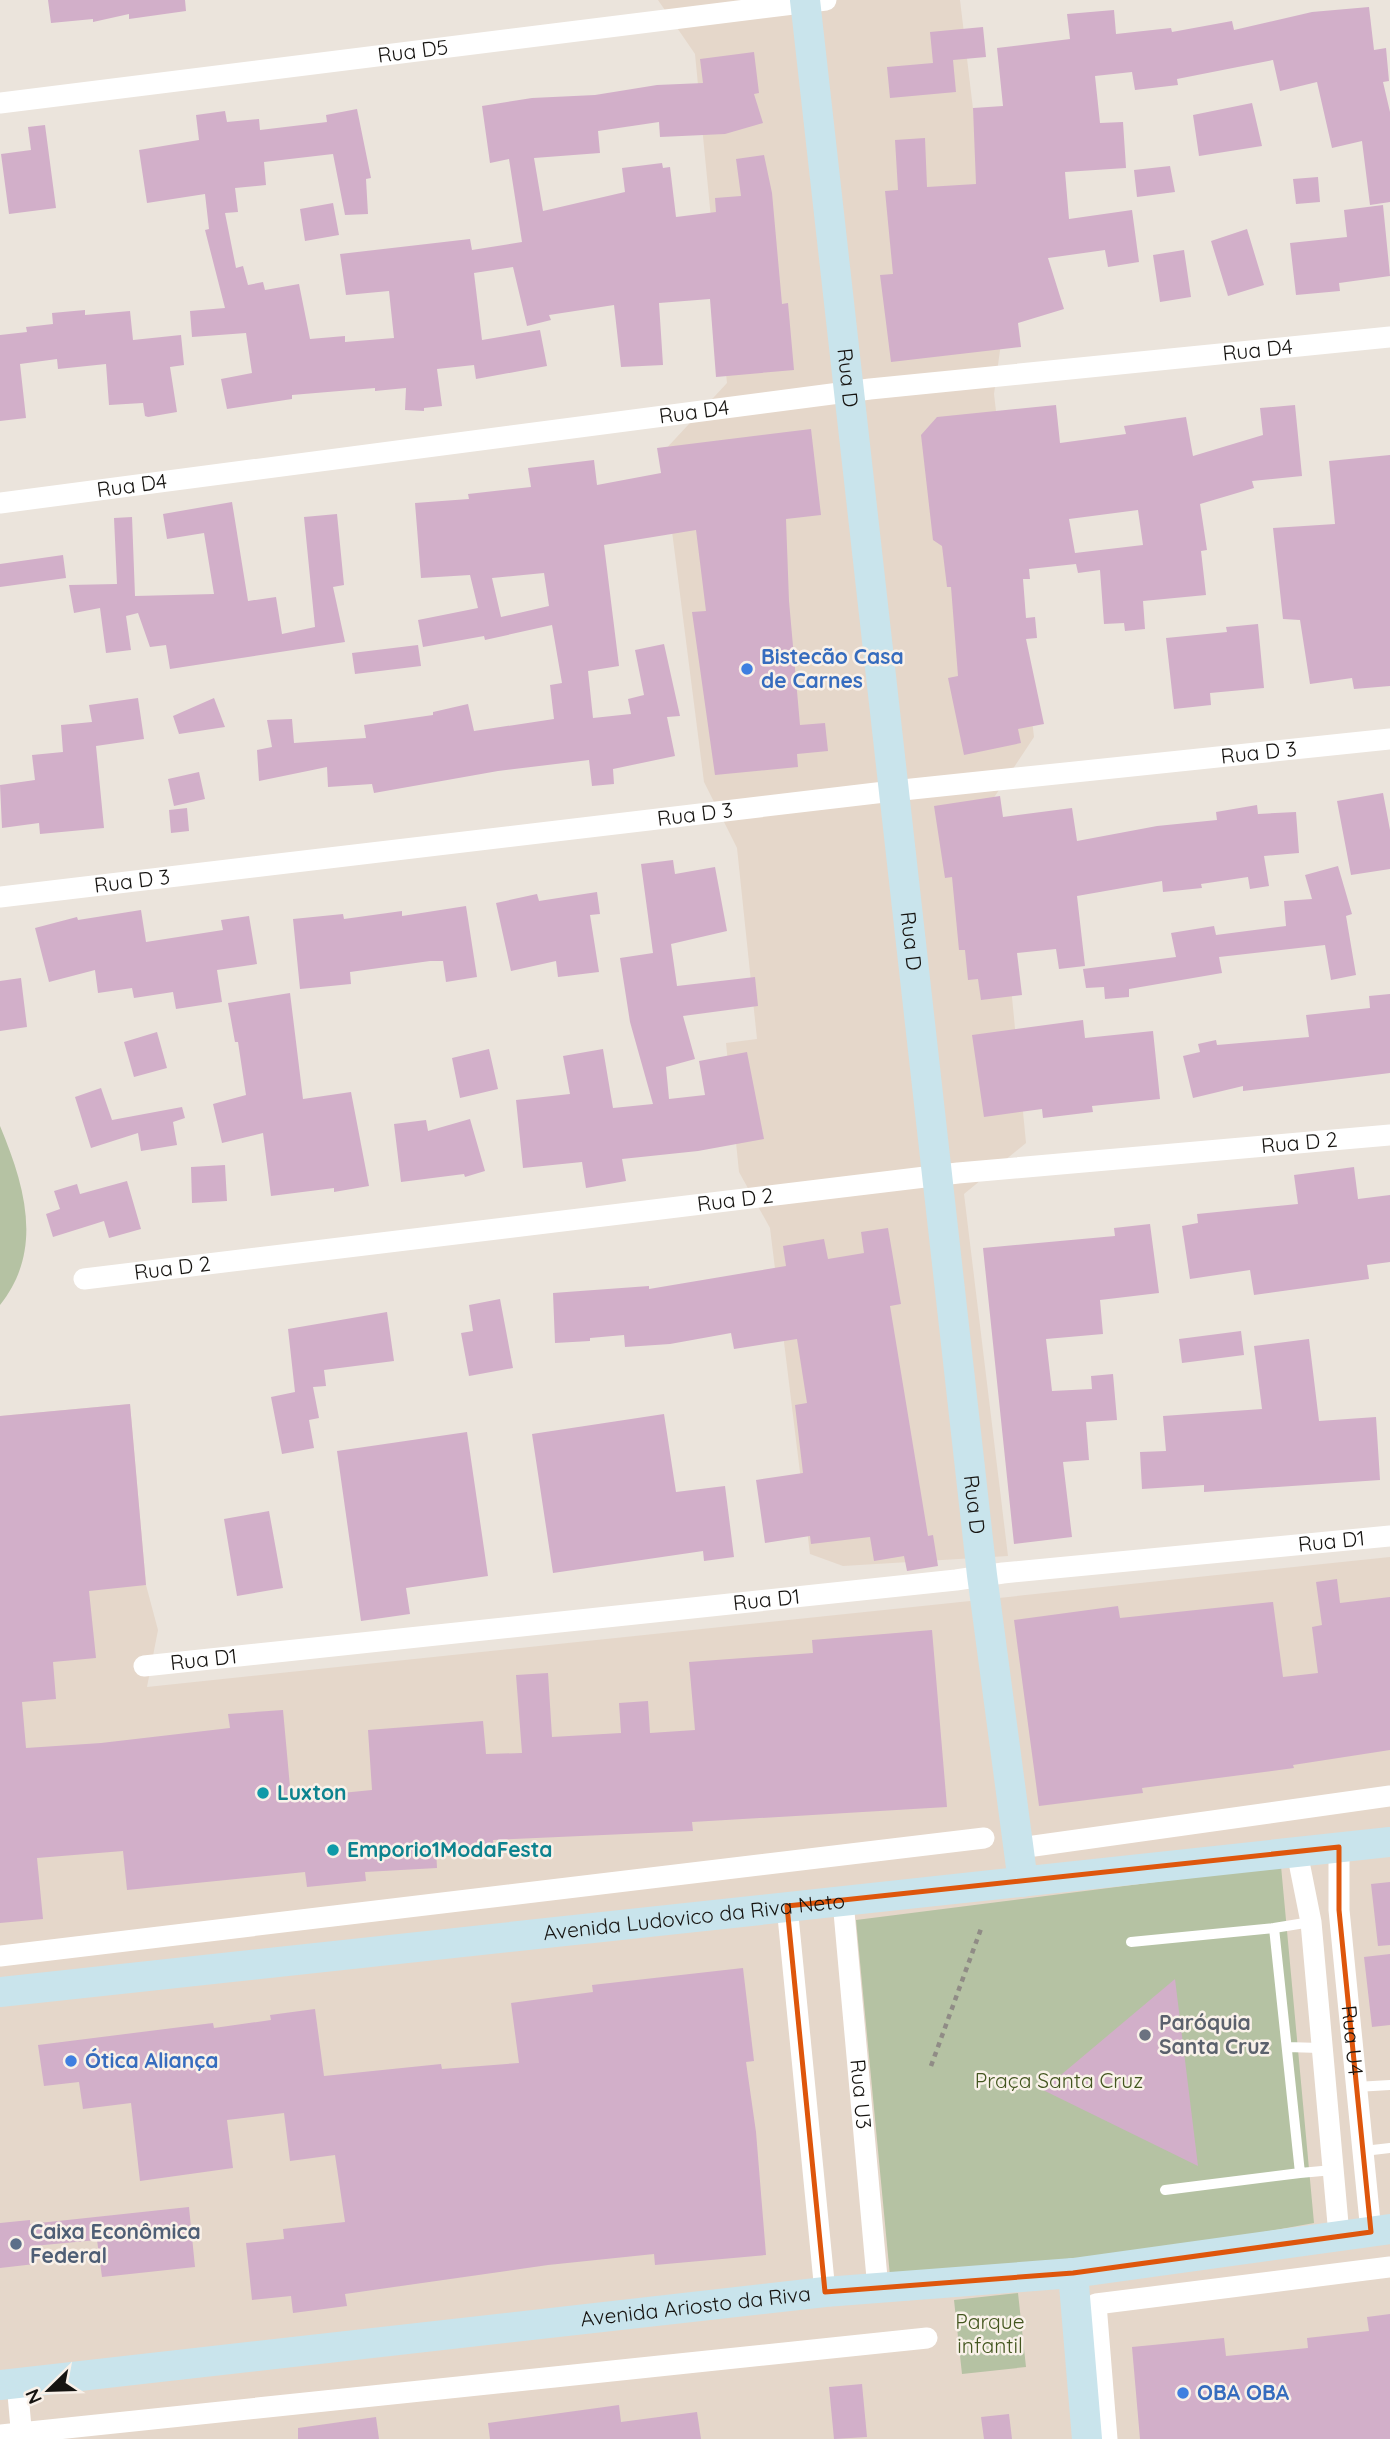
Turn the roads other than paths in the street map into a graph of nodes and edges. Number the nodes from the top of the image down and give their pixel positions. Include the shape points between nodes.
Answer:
1 (812, 1) edge
2 (0, 103) edge
3 (1390, 337) edge
4 (851, 393) junction
5 (0, 503) edge
6 (1390, 738) edge
7 (893, 791) junction
8 (0, 897) edge
9 (1390, 1135) edge
10 (938, 1176) junction
11 (84, 1279) dead end
12 (1390, 1536) edge
13 (982, 1575) junction
14 (144, 1666) dead end
15 (1390, 1796) edge
16 (984, 1839) dead end
17 (1390, 1842) edge
18 (1034, 1846) dead end
19 (1339, 1847) junction
20 (1297, 1852) junction
21 (1023, 1882) junction
22 (843, 1901) junction
23 (788, 1906) junction
24 (1311, 1922) junction
25 (1273, 1928) junction
26 (1131, 1942) dead end
27 (0, 1956) edge
28 (0, 1992) edge
29 (1287, 2047) junction
30 (1320, 2048) junction
31 (1351, 2049) junction
32 (1390, 2085) edge
33 (1356, 2087) junction
34 (1390, 2148) edge
35 (1364, 2151) junction
36 (1333, 2170) junction
37 (1300, 2173) junction
38 (1165, 2190) dead end
39 (1380, 2231) edge
40 (1339, 2235) junction
41 (1390, 2267) edge
42 (1073, 2273) junction
43 (878, 2289) junction
44 (825, 2292) junction
45 (927, 2338) dead end
46 (8, 2384) edge
47 (14, 2435) edge
48 (1087, 2439) edge
49 (1107, 2439) edge

1 - 2 street, Rua D5
1 - 4 street, Rua D
3 - 4 street, Rua D4
4 - 5 street, Rua D4
4 - 7 street, Rua D
6 - 7 street, Rua D 3
7 - 8 street, Rua D 3
7 - 10 street, Rua D
9 - 10 street, Rua D 2
10 - 11 street, Rua D 2
10 - 13 street, Rua D
12 - 13 street, Rua D1
13 - 14 street, Rua D1
13 - 21 street, Rua D
15 - 18 street
16 - 27 street
17 - 19 street, Avenida Ludovico da Riva Neto
19 - 20 street, Avenida Ludovico da Riva Neto
19 - 31 street, Rua U4 via 1339,1910
20 - 21 street, Avenida Ludovico da Riva Neto
20 - 24 street, Rua U4
21 - 22 street, Avenida Ludovico da Riva Neto
22 - 23 street, Avenida Ludovico da Riva Neto
22 - 43 street, Rua U3
23 - 28 street, Avenida Ludovico da Riva Neto
23 - 44 street
24 - 25 lane
24 - 30 street, Rua U4
25 - 26 lane
25 - 29 lane
29 - 30 lane
29 - 37 lane
30 - 31 street
30 - 36 street, Rua U4
31 - 33 street, Rua U4
32 - 33 lane
33 - 35 street, Rua U4
34 - 35 lane
35 - 39 street, Rua U4
36 - 37 lane
36 - 40 street, Rua U4
37 - 38 lane
39 - 40 street, Avenida Ariosto da Riva
40 - 42 street, Avenida Ariosto da Riva
41 - 49 street via 1096,2304
42 - 43 street, Avenida Ariosto da Riva
42 - 48 street
43 - 44 street, Avenida Ariosto da Riva
44 - 46 street, Avenida Ariosto da Riva
45 - 47 street
46 - 47 street

